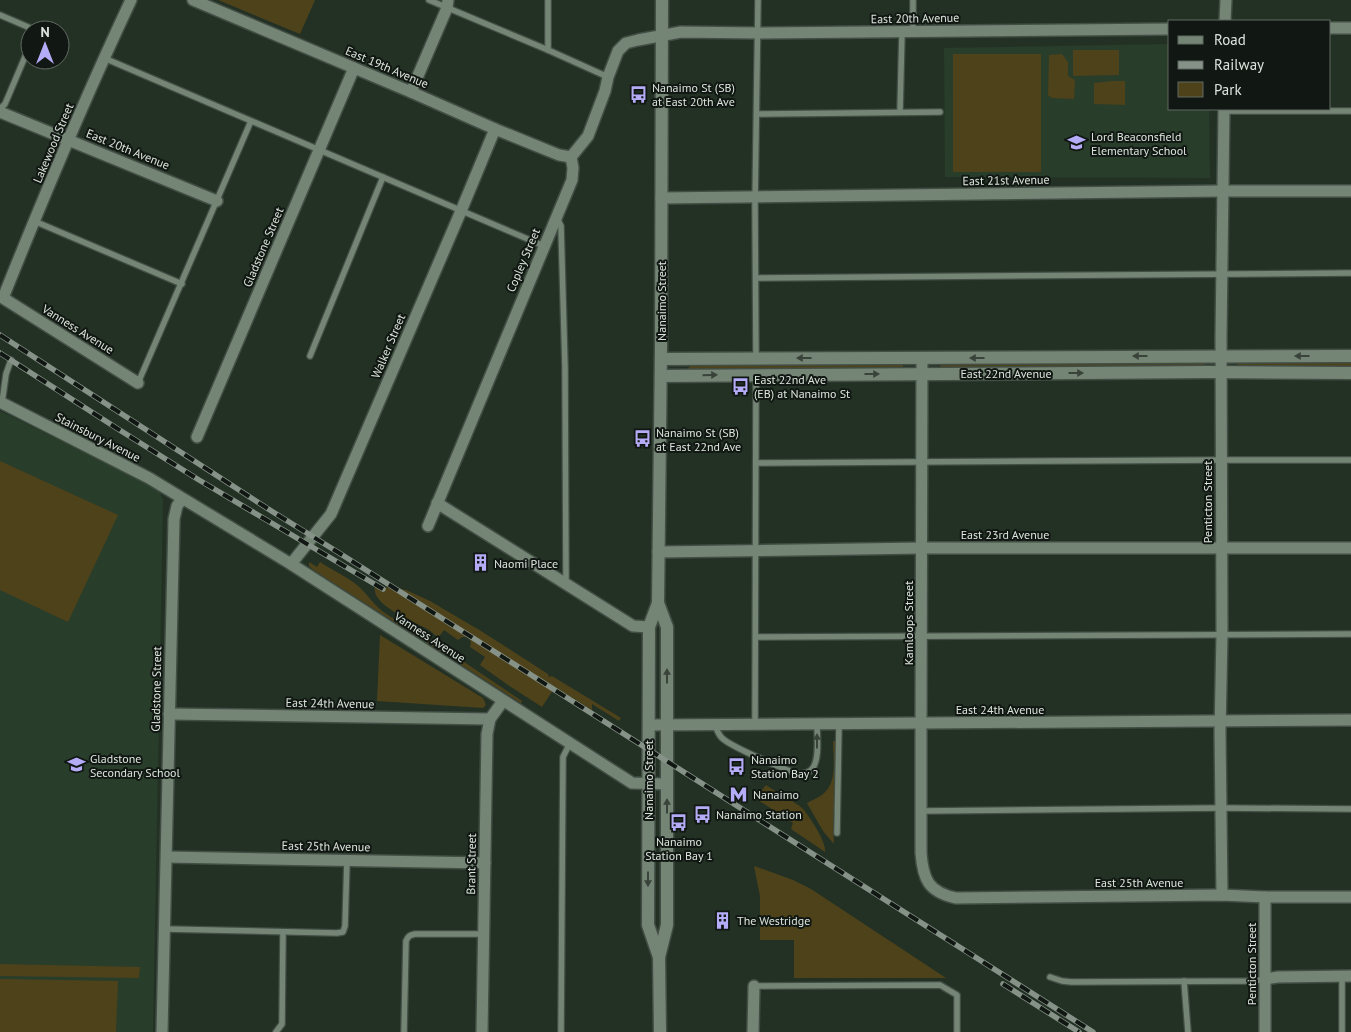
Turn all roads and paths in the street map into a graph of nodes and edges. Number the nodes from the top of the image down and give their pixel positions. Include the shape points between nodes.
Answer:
1 (131, 0) edge
2 (193, 0) edge
3 (429, 0) edge
4 (548, 0) edge
5 (662, 0) edge
6 (758, 0) edge
7 (913, 0) edge
8 (1226, 0) edge
9 (215, 4) edge
10 (447, 4) edge
11 (0, 15) edge
12 (1225, 20) edge
13 (20, 24) edge
14 (1331, 28) edge
15 (1351, 28) edge
16 (1168, 29) edge
17 (907, 32) junction
18 (758, 33) junction
19 (662, 36) junction
20 (548, 50) junction
21 (104, 58) junction
22 (20, 68) edge
23 (354, 68) junction
24 (608, 77) junction
25 (411, 92) junction
26 (0, 110) edge
27 (1224, 110) edge
28 (1351, 110) edge
29 (900, 112) junction
30 (940, 112) dead end
31 (757, 114) junction
32 (251, 121) junction
33 (495, 129) junction
34 (69, 139) junction
35 (320, 150) junction
36 (571, 157) junction
37 (383, 177) junction
38 (1222, 191) junction
39 (1351, 191) edge
40 (756, 196) junction
41 (661, 198) junction
42 (217, 200) junction
43 (461, 211) junction
44 (556, 216) junction
45 (34, 220) junction
46 (544, 246) junction
47 (1351, 273) edge
48 (1222, 274) junction
49 (756, 278) junction
50 (182, 284) junction
51 (3, 298) joint
52 (310, 356) dead end
53 (1221, 356) junction
54 (1351, 356) edge
55 (756, 358) junction
56 (922, 358) junction
57 (661, 359) junction
58 (11, 360) dead end
59 (1221, 372) junction
60 (1351, 373) edge
61 (922, 374) junction
62 (756, 375) junction
63 (661, 376) junction
64 (138, 383) joint
65 (1, 403) edge
66 (197, 437) dead end
67 (1221, 460) junction
68 (1351, 460) edge
69 (922, 462) junction
70 (757, 463) junction
71 (182, 499) junction
72 (437, 503) junction
73 (428, 526) dead end
74 (1221, 547) junction
75 (922, 548) junction
76 (1351, 548) edge
77 (755, 551) junction
78 (658, 552) junction
79 (291, 564) junction
80 (563, 583) junction
81 (658, 603) junction
82 (650, 626) junction
83 (1222, 634) junction
84 (1351, 634) edge
85 (921, 636) junction
86 (756, 637) junction
87 (503, 701) junction
88 (170, 714) junction
89 (490, 719) junction
90 (1351, 720) edge
91 (1220, 721) junction
92 (921, 723) junction
93 (755, 724) junction
94 (817, 724) junction
95 (838, 724) junction
96 (649, 725) junction
97 (667, 725) junction
98 (715, 725) junction
99 (570, 743) junction
100 (648, 784) junction
101 (667, 784) junction
102 (1222, 808) junction
103 (1351, 809) edge
104 (921, 811) junction
105 (837, 833) dead end
106 (166, 857) junction
107 (347, 860) junction
108 (485, 863) junction
109 (931, 886) joint
110 (1222, 895) junction
111 (1351, 896) edge
112 (1265, 897) junction
113 (165, 929) junction
114 (283, 932) junction
115 (484, 934) junction
116 (659, 957) junction
117 (1347, 976) edge
118 (1050, 977) dead end
119 (1265, 979) junction
120 (1184, 981) junction
121 (754, 986) joint
122 (162, 1032) edge
123 (276, 1032) edge
124 (404, 1032) edge
125 (482, 1032) edge
126 (562, 1032) edge
127 (660, 1032) edge
128 (753, 1032) edge
129 (957, 1032) edge
130 (1188, 1032) edge
131 (1265, 1032) edge
132 (1342, 1032) edge

1 - 21 street, Lakewood Street
2 - 9 street, East 19th Avenue
3 - 10 lane
4 - 20 lane
5 - 19 main road, Nanaimo Street
6 - 18 lane
7 - 17 lane
8 - 12 street
9 - 23 street, East 19th Avenue
10 - 20 lane
10 - 25 street
11 - 13 lane
14 - 15 street
16 - 17 street, East 20th Avenue
17 - 18 street, East 20th Avenue
17 - 29 lane
18 - 19 street, East 20th Avenue via 681,32
18 - 31 lane
19 - 24 street via 622,46
19 - 41 main road, Nanaimo Street
20 - 24 lane
21 - 32 lane
21 - 34 street, Lakewood Street
22 - 26 lane
23 - 25 street, East 19th Avenue
23 - 35 street, Gladstone Street
24 - 36 street via 588,136
25 - 33 street, East 19th Avenue
26 - 34 street, East 20th Avenue
27 - 28 lane
27 - 38 street, Penticton Street
29 - 30 lane
29 - 31 lane
31 - 40 lane
32 - 35 lane
32 - 42 lane
33 - 36 street, East 19th Avenue
33 - 43 street, Walker Street
34 - 42 street, East 20th Avenue
34 - 45 street, Lakewood Street
35 - 37 lane
35 - 66 street, Gladstone Street
36 - 44 street, Copley Street via 572,180
37 - 43 lane
37 - 52 lane
38 - 39 street, East 21st Avenue
38 - 40 street, East 21st Avenue
38 - 48 street, Penticton Street
40 - 41 street, East 21st Avenue
40 - 49 lane
41 - 57 main road, Nanaimo Street
42 - 50 lane
43 - 46 lane
43 - 79 street, Walker Street via 331,514
44 - 46 street, Copley Street
44 - 80 lane via 561,226 565,367 566,578
45 - 50 lane
45 - 51 street, Lakewood Street
46 - 72 street, Copley Street
47 - 48 lane
48 - 49 lane
48 - 53 street, Penticton Street
49 - 55 lane
50 - 64 lane
51 - 64 street, Vanness Avenue
54 -> 53 main road, East 22nd Avenue
53 -> 56 main road, East 22nd Avenue
53 - 59 street, Penticton Street
56 -> 55 main road, East 22nd Avenue
55 - 57 main road, East 22nd Avenue
56 - 61 street, Kamloops Street
57 - 63 main road, Nanaimo Street
58 - 65 lane
59 - 60 main road, East 22nd Avenue
61 -> 59 main road, East 22nd Avenue
59 - 67 street, Penticton Street
62 -> 61 main road, East 22nd Avenue
61 - 69 street, Kamloops Street
63 -> 62 main road, East 22nd Avenue
62 - 70 lane
63 - 78 main road, Nanaimo Street
65 - 71 street, Stainsbury Avenue via 149,478
67 - 68 lane
67 - 69 lane
67 - 74 street, Penticton Street
69 - 70 lane
69 - 75 street, Kamloops Street
70 - 77 lane
71 - 79 street, Vanness Avenue
71 - 88 street, Gladstone Street via 174,520
72 - 73 street, Copley Street
72 - 80 street
74 - 75 street, East 23rd Avenue
74 - 76 street, East 23rd Avenue
74 - 83 street, Penticton Street
75 - 77 street, East 23rd Avenue
75 - 85 street, Kamloops Street
77 - 78 street, East 23rd Avenue
77 - 86 lane
78 - 81 main road, Nanaimo Street
79 - 87 street, Vanness Avenue
80 - 82 street via 633,626
81 - 82 main road, Nanaimo Street
97 -> 81 main road, Nanaimo Street via 667,627
82 - 96 main road, Nanaimo Street
83 - 84 lane
83 - 85 lane
83 - 91 street, Penticton Street
85 - 86 lane
85 - 92 street, Kamloops Street
86 - 93 lane
87 - 89 street, Brant Street
87 - 99 street, Vanness Avenue
88 - 89 street, East 24th Avenue
88 - 106 street, Gladstone Street
89 - 108 street, Brant Street
90 - 91 street, East 24th Avenue
91 - 92 street, East 24th Avenue
91 - 102 street, Penticton Street
92 - 95 street, East 24th Avenue
92 - 104 street, Kamloops Street
93 - 94 street, East 24th Avenue
93 - 98 street, East 24th Avenue
94 - 95 street, East 24th Avenue
98 -> 94 lane via 723,740 758,758 802,774 814,768
95 - 105 lane
96 - 97 street, East 24th Avenue
96 - 100 main road, Nanaimo Street
97 - 98 street, East 24th Avenue
97 - 101 main road, Nanaimo Street
99 - 100 street, Vanness Avenue via 632,783
99 - 126 lane via 563,757
100 - 101 street, Vanness Avenue
100 -> 116 main road, Nanaimo Street via 648,925
116 -> 101 main road, Nanaimo Street via 667,925
102 - 103 lane
102 - 104 lane
102 - 110 street, Penticton Street
104 - 109 street, Kamloops Street via 922,867
106 - 107 street, East 25th Avenue
106 - 113 street, Gladstone Street
107 - 108 street, East 25th Avenue
107 - 114 lane via 343,932
108 - 115 street, Brant Street
109 - 110 street, East 25th Avenue via 942,895 956,898
110 - 112 street, East 25th Avenue
111 - 112 street, East 25th Avenue
112 - 119 street, Penticton Street
113 - 114 lane
113 - 122 street, Gladstone Street
114 - 123 lane via 282,1024
115 - 124 lane via 415,934 408,937
115 - 125 street, Brant Street
116 - 127 main road, Nanaimo Street
117 - 119 street via 1278,976
117 - 132 lane
118 - 120 lane via 1072,982
119 - 120 lane
119 - 131 street, Penticton Street
120 - 130 lane
121 - 128 street
121 - 129 lane via 940,986 958,995

